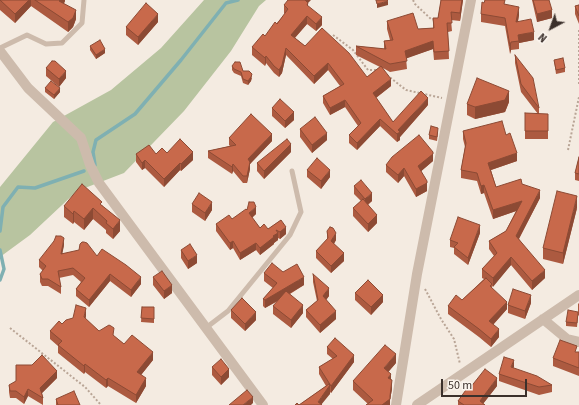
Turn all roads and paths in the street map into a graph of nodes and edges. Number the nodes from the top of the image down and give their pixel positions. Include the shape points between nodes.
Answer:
1 (84, 0) edge
2 (413, 0) edge
3 (471, 0) edge
4 (438, 20) edge
5 (579, 30) edge
6 (332, 35) edge
7 (0, 48) edge
8 (0, 51) edge
9 (579, 86) edge
10 (579, 97) edge
11 (451, 100) junction
12 (568, 150) dead end
13 (292, 171) dead end
14 (417, 274) junction
15 (579, 295) edge
16 (543, 319) junction
17 (206, 327) junction
18 (10, 328) dead end
19 (579, 342) edge
20 (462, 374) junction
21 (101, 405) edge
22 (263, 405) edge
23 (396, 405) edge
24 (417, 405) edge

1 - 7 lane via 82,23 62,43 46,44 26,35
2 - 4 path via 431,19
3 - 11 street
5 - 9 path
6 - 11 path via 352,50 368,70 382,70 406,90
8 - 17 street via 28,88 81,138 99,182
10 - 12 path
11 - 14 street
13 - 17 lane via 301,212 290,235 228,311
14 - 20 path via 454,339
14 - 23 street
15 - 16 street
16 - 19 street via 567,339
16 - 20 street
17 - 22 street
18 - 21 path via 85,387
20 - 24 street

